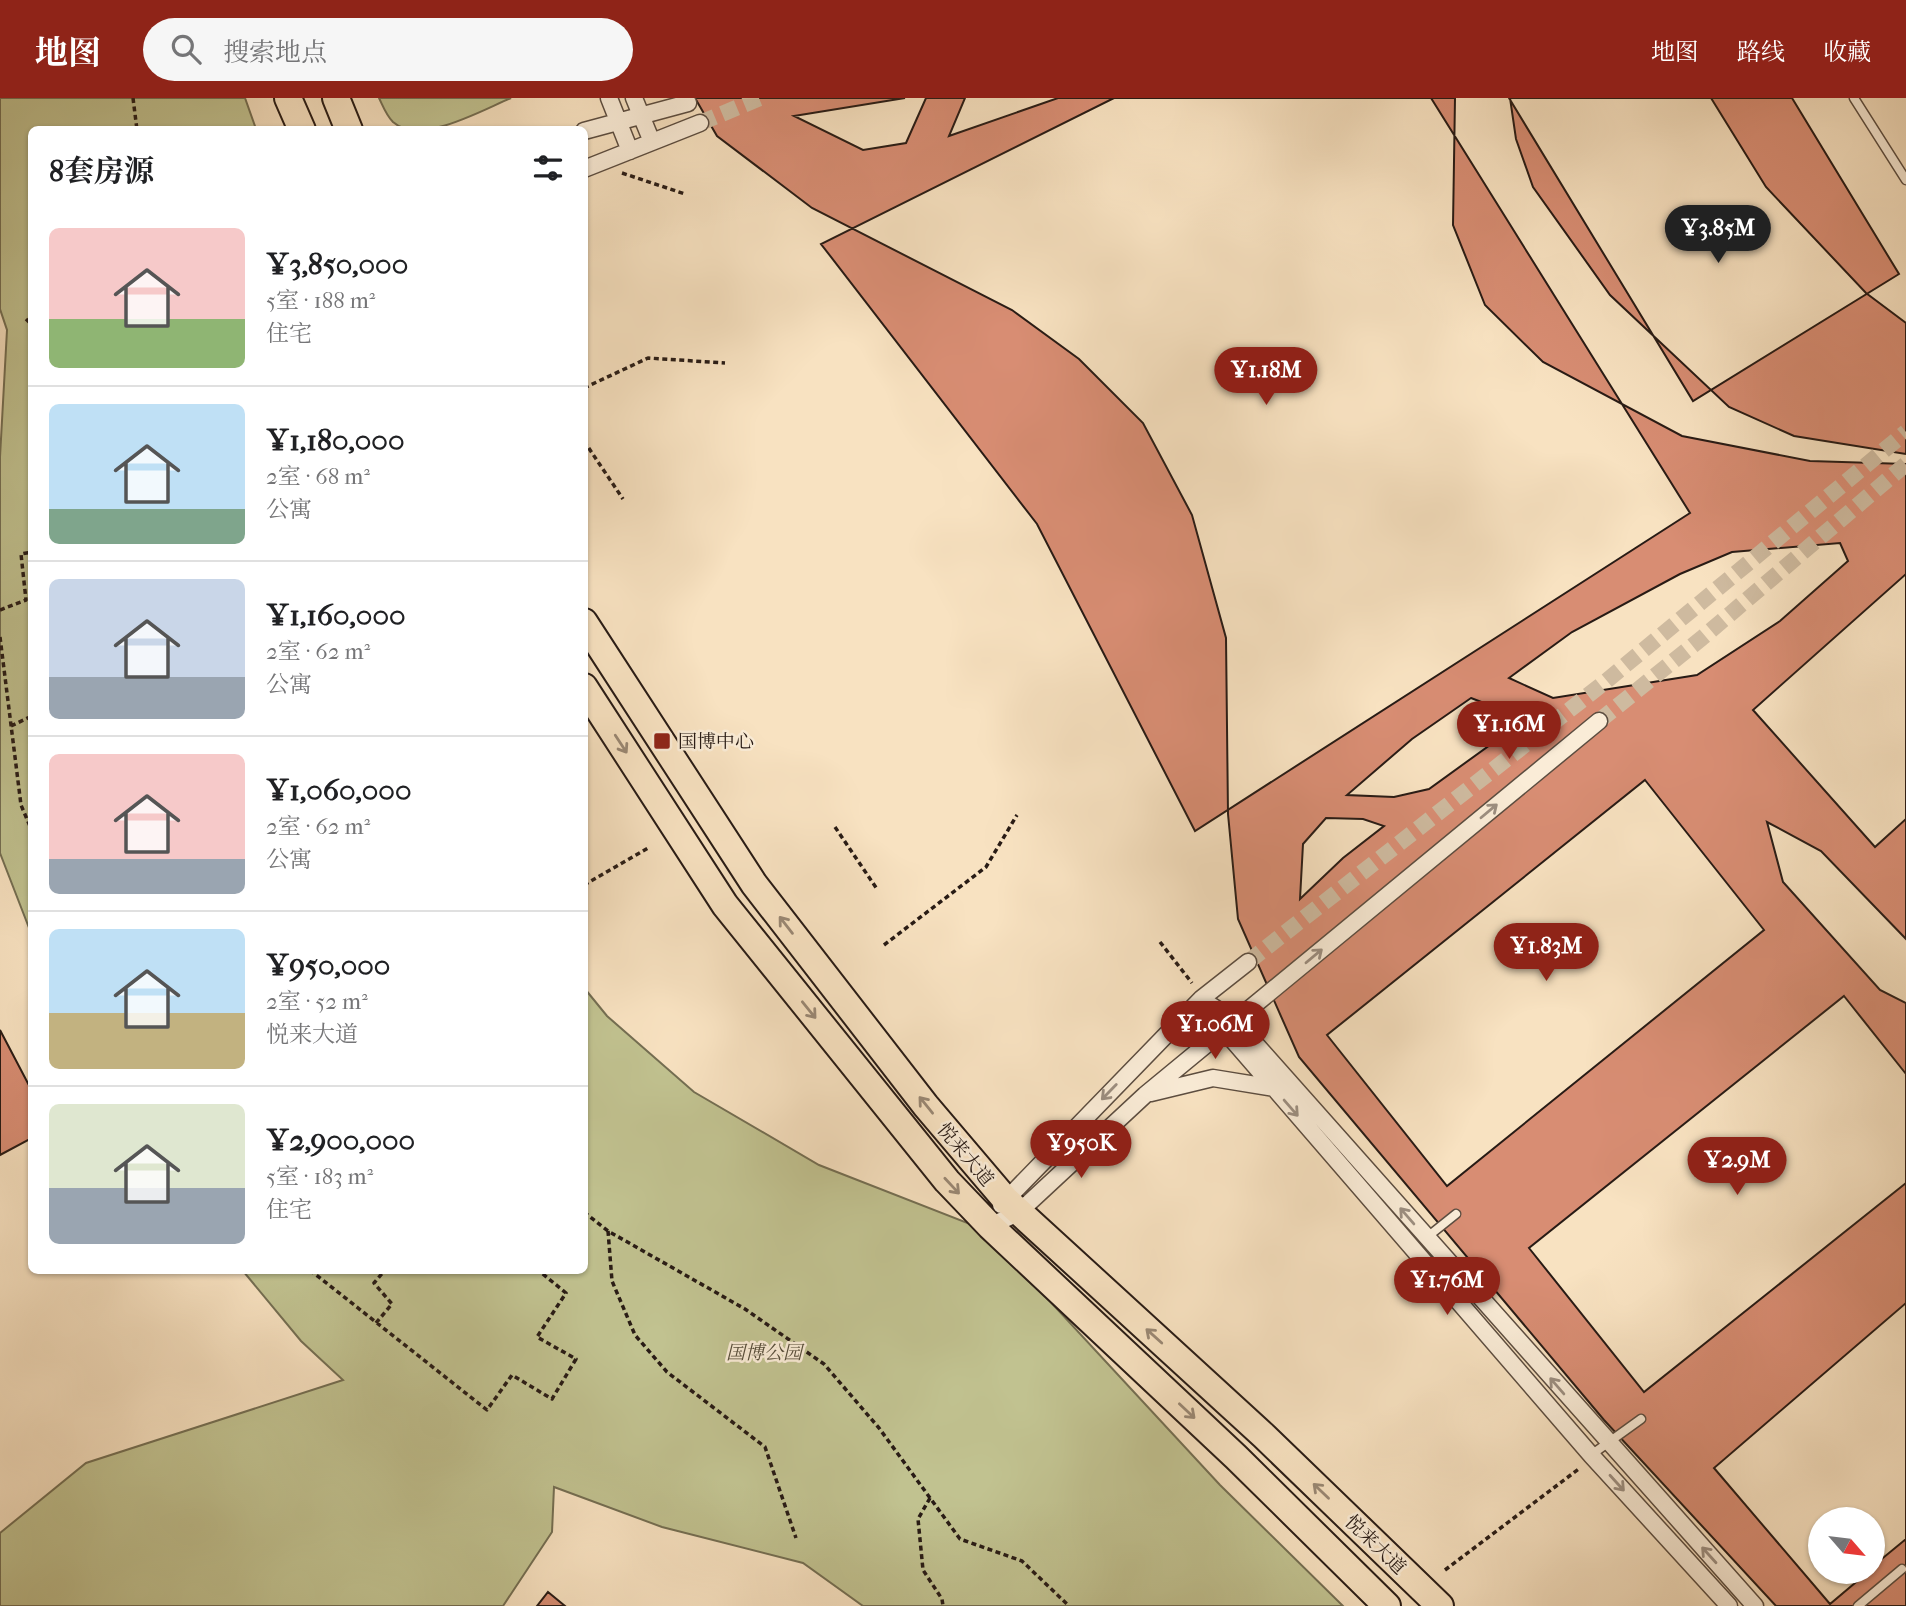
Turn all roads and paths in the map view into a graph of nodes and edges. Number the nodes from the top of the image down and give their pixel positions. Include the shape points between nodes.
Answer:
1 (133, 98) edge
2 (288, 98) edge
3 (335, 98) edge
4 (609, 98) edge
5 (634, 98) edge
6 (1854, 98) edge
7 (688, 103) dead end
8 (640, 115) junction
9 (618, 120) junction
10 (700, 123) tunnel mouth
11 (136, 126) edge
12 (300, 126) edge
13 (347, 126) edge
14 (588, 130) edge
15 (652, 142) junction
16 (630, 151) junction
17 (588, 167) edge
18 (622, 173) dead end
19 (1906, 180) edge
20 (685, 194) dead end
21 (26, 318) dead end
22 (28, 320) edge
23 (725, 363) dead end
24 (588, 386) edge
25 (588, 447) edge
26 (623, 499) dead end
27 (28, 553) edge
28 (0, 610) edge
29 (588, 628) edge
30 (0, 637) edge
31 (588, 693) edge
32 (28, 718) edge
33 (1599, 721) tunnel mouth
34 (11, 726) junction
35 (1017, 815) dead end
36 (28, 822) edge
37 (835, 827) dead end
38 (650, 847) dead end
39 (588, 883) edge
40 (877, 889) dead end
41 (1160, 942) dead end
42 (884, 945) dead end
43 (1248, 962) tunnel mouth
44 (1192, 983) dead end
45 (1201, 999) junction
46 (1229, 1026) junction
47 (1273, 1088) junction
48 (1146, 1095) junction
49 (1012, 1206) junction
50 (1456, 1214) dead end
51 (588, 1215) edge
52 (990, 1226) junction
53 (608, 1231) junction
54 (1427, 1238) junction
55 (1414, 1250) junction
56 (315, 1274) edge
57 (381, 1274) edge
58 (543, 1274) edge
59 (376, 1323) junction
60 (1641, 1419) dead end
61 (1608, 1443) junction
62 (1591, 1455) junction
63 (930, 1498) junction
64 (796, 1538) dead end
65 (1902, 1569) dead end
66 (1445, 1570) dead end
67 (943, 1606) edge
68 (1069, 1606) edge
69 (1387, 1606) edge
70 (1440, 1606) edge
71 (1729, 1606) edge
72 (1755, 1606) edge
73 (1858, 1606) edge

1 - 11 path
2 - 12 main road
3 - 13 main road
4 - 9 street
5 - 8 street
6 - 19 lane
7 - 8 street
8 - 9 street
8 - 15 street
9 - 14 street
9 - 16 street
10 - 15 street
15 - 16 street
16 - 17 street
18 - 20 path
21 - 22 path
23 - 24 path via 648,358
25 - 26 path
27 - 28 path via 22,554 26,600
49 -> 29 main road, 悦来大道 via 926,1106 754,884
30 - 34 path
31 -> 52 main road, 悦来大道 via 725,905 947,1181
32 - 34 path
46 -> 33 street
34 - 36 path via 21,805
35 - 42 path via 986,867
37 - 40 path
38 - 39 path
41 - 44 path
43 - 45 street
45 - 46 street
45 -> 49 street
46 - 47 street
46 - 48 street
54 -> 46 street
47 - 48 street via 1213,1078
47 -> 55 street
48 - 49 street
49 - 52 street
70 -> 49 main road, 悦来大道 via 1264,1436
50 - 54 lane
51 - 53 path
52 -> 69 main road, 悦来大道
53 - 63 path via 744,1309 824,1364
53 - 64 path via 612,1282 635,1335 667,1372 765,1447
54 - 55 lane
61 -> 54 street
55 - 62 street
56 - 59 path
57 - 59 path via 373,1283 392,1304
58 - 59 path via 566,1293 537,1337 576,1359 552,1399 512,1375 487,1410
60 - 61 lane
61 - 62 lane
72 -> 61 street
62 - 66 path via 1579,1469
62 -> 71 street
63 - 67 path via 918,1519 923,1570
63 - 68 path via 960,1538 1022,1560
65 - 73 lane

